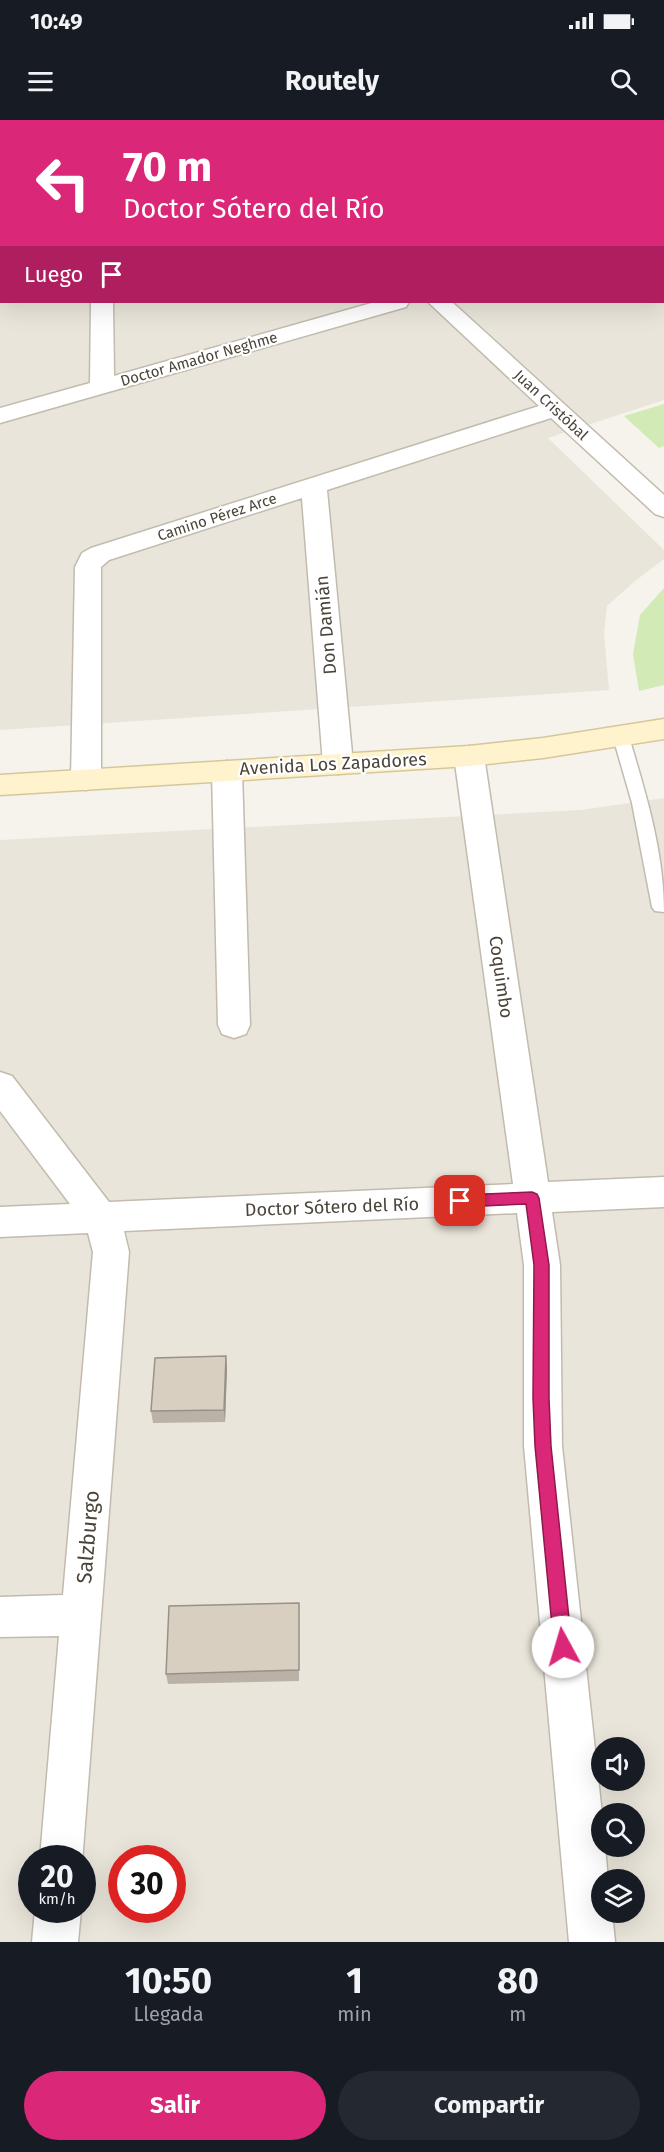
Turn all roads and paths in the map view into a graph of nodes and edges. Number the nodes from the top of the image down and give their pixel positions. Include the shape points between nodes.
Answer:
1 (102, 303) edge
2 (395, 303) edge
3 (439, 303) edge
4 (102, 387) junction
5 (555, 409) junction
6 (0, 416) edge
7 (314, 486) junction
8 (664, 509) edge
9 (664, 729) edge
10 (621, 737) junction
11 (469, 756) junction
12 (338, 764) junction
13 (227, 771) junction
14 (86, 780) junction
15 (0, 785) edge
16 (661, 907) dead end
17 (234, 1025) dead end
18 (0, 1085) edge
19 (664, 1192) edge
20 (532, 1198) junction
21 (100, 1217) junction
22 (0, 1222) edge
23 (81, 1615) junction
24 (0, 1617) edge
25 (63, 1845) edge
26 (57, 1923) edge
27 (55, 1942) edge
28 (592, 1942) edge

1 - 4 street
2 - 4 street, Doctor Amador Neghme
3 - 5 street, Juan Cristóbal
4 - 6 street, Doctor Amador Neghme
5 - 7 street, Camino Pérez Arce
5 - 8 street, Juan Cristóbal
7 - 12 street, Don Damián
7 - 14 street, Camino Pérez Arce via 91,559
9 - 10 main road, Avenida Los Zapadores
10 - 11 main road, Avenida Los Zapadores
10 - 16 lane via 640,803
11 - 12 main road, Avenida Los Zapadores
11 - 20 street, Coquimbo
12 - 13 main road, Avenida Los Zapadores
13 - 14 main road, Avenida Los Zapadores
13 - 17 street
14 - 15 main road, Avenida Los Zapadores
18 - 21 street, Salzburgo
19 - 20 street, Doctor Sótero del Río
20 - 21 street, Doctor Sótero del Río
20 - 28 street, Coquimbo via 543,1283 543,1446
21 - 22 street, Doctor Sótero del Río
21 - 23 street, Salzburgo via 111,1252
23 - 24 street
23 - 25 street, Salzburgo
26 - 27 street

